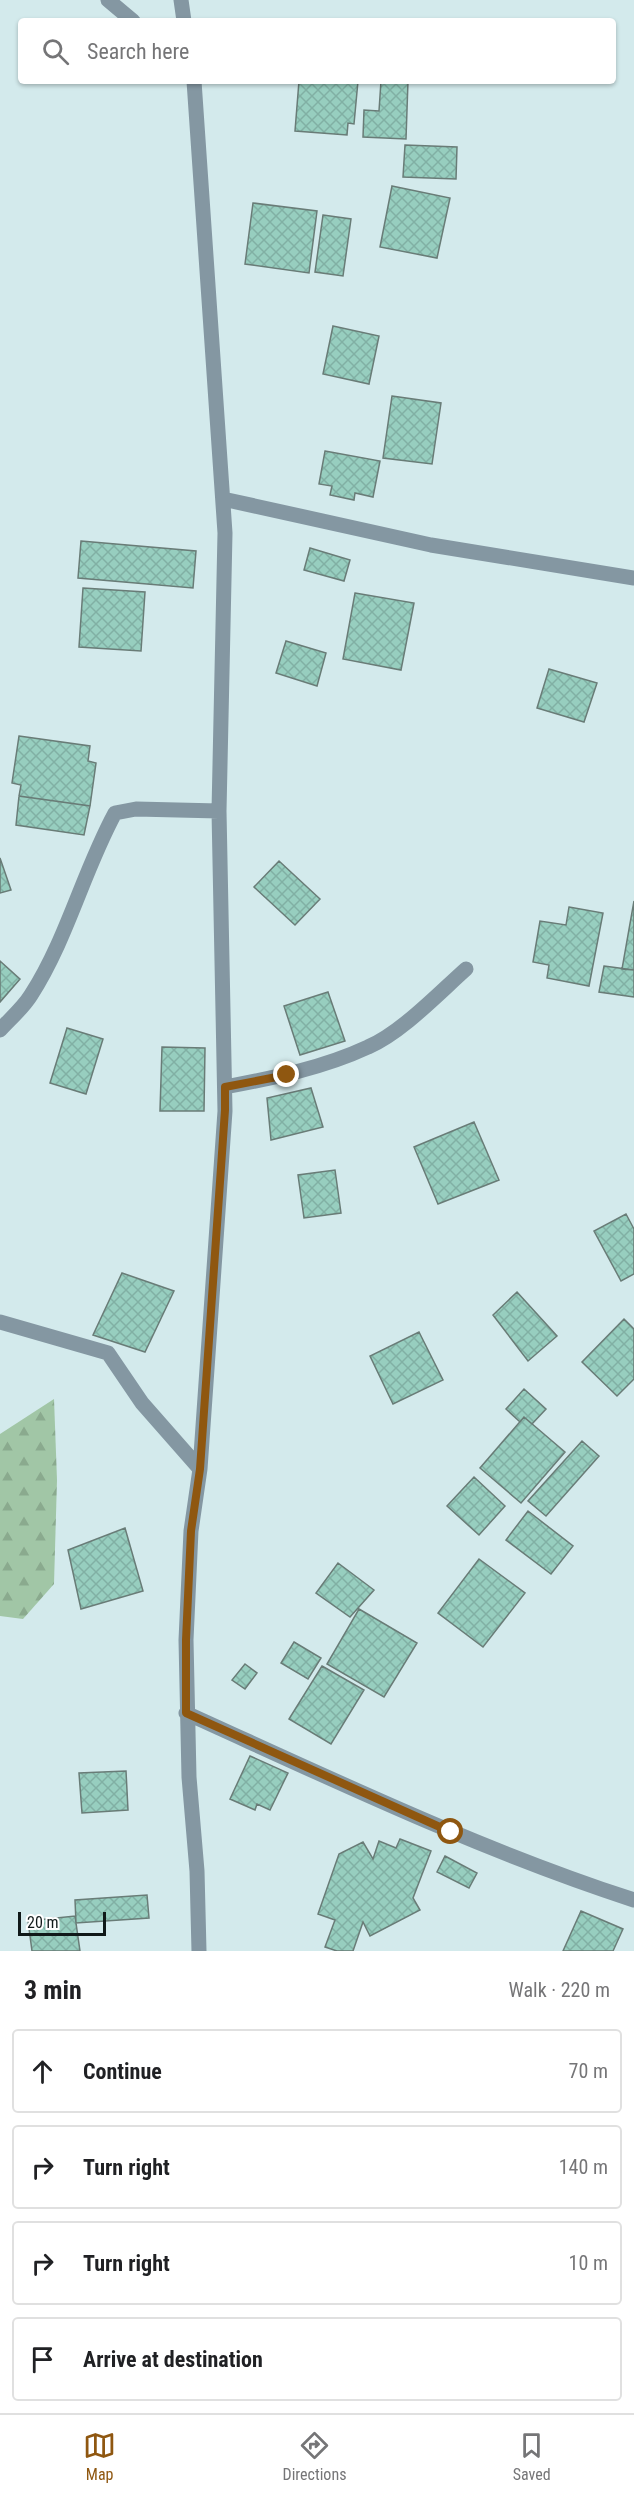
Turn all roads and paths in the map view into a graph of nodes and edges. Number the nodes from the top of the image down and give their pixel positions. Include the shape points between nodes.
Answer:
1 (108, 0) edge
2 (181, 0) edge
3 (129, 18) edge
4 (184, 18) edge
5 (194, 84) edge
6 (224, 499) junction
7 (634, 578) edge
8 (219, 811) junction
9 (466, 969) dead end
10 (0, 1030) edge
11 (225, 1087) junction
12 (0, 1322) edge
13 (200, 1469) junction
14 (186, 1713) junction
15 (634, 1900) edge
16 (199, 1951) edge

1 - 3 street
2 - 4 street
5 - 6 street
6 - 7 street via 431,545
6 - 8 street
8 - 10 street via 136,808 115,813 45,969 30,996
8 - 11 street
9 - 11 street via 416,1014 370,1047 287,1075
11 - 13 street
12 - 13 street via 108,1353 142,1403
13 - 14 street via 191,1531
14 - 15 street via 451,1832 563,1877
14 - 16 street

